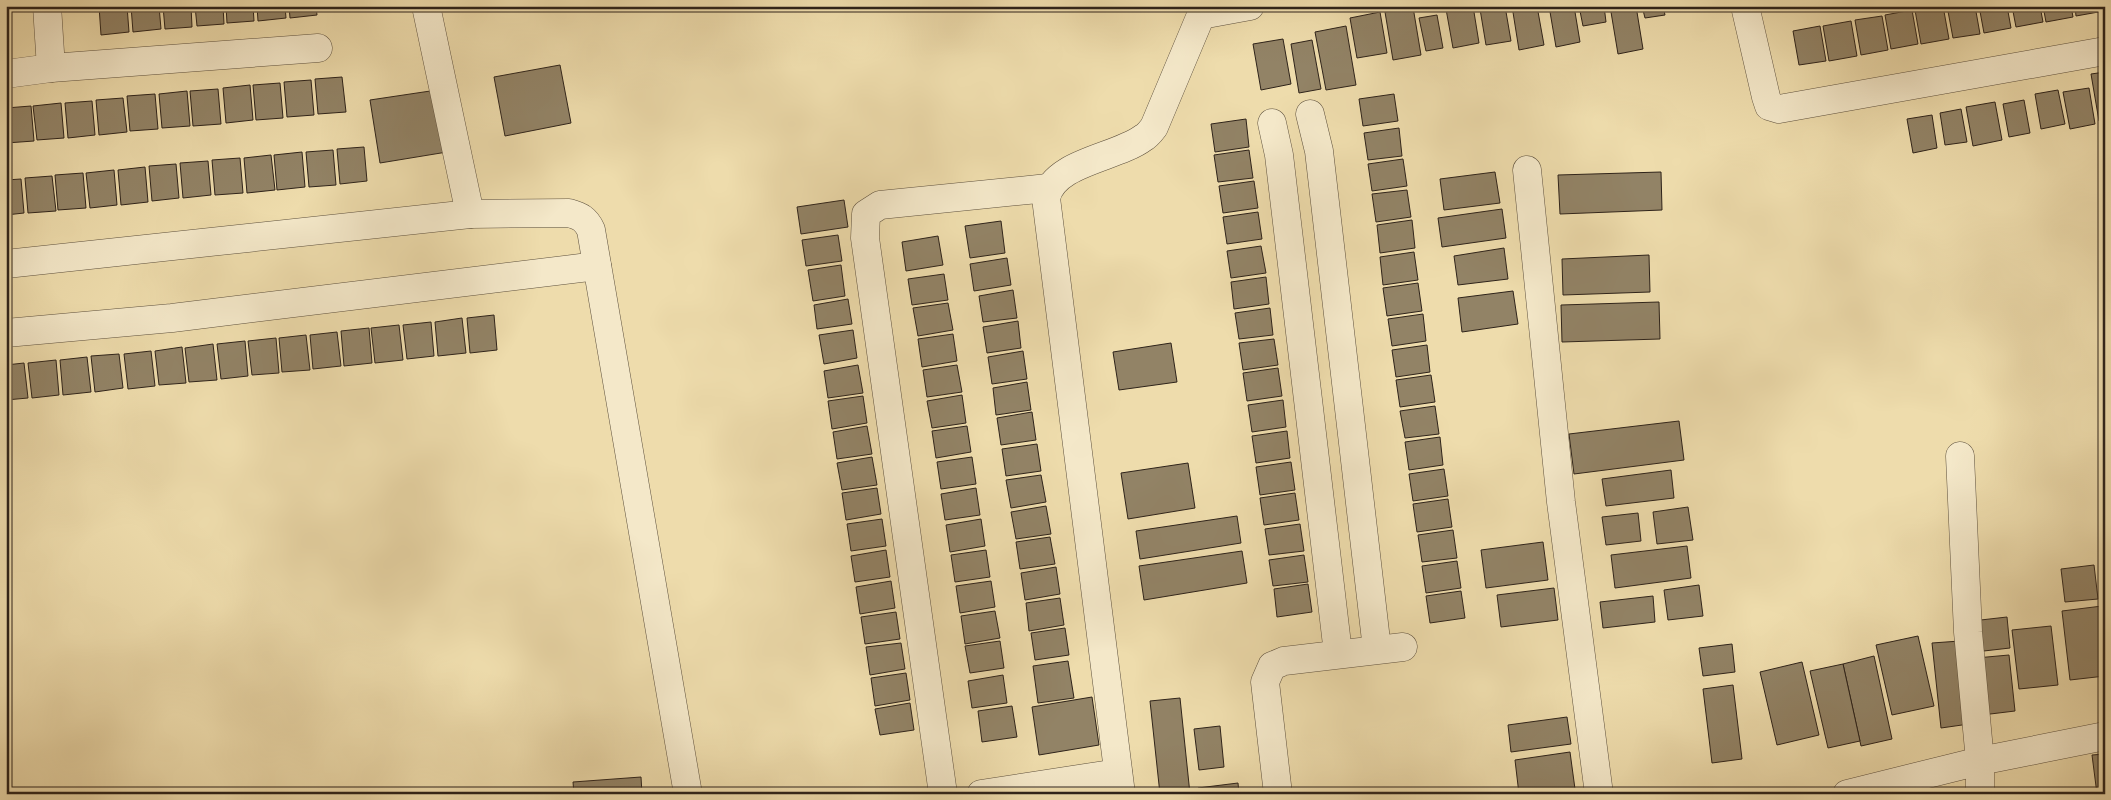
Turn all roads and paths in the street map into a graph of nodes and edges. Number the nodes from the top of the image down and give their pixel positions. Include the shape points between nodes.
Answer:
1 (47, 6) edge
2 (426, 6) edge
3 (1250, 6) edge
4 (1745, 6) edge
5 (1200, 10) edge
6 (318, 48) dead end
7 (2105, 51) edge
8 (51, 68) junction
9 (6, 74) edge
10 (1310, 114) dead end
11 (1272, 123) dead end
12 (1319, 151) junction
13 (1279, 155) junction
14 (1527, 170) dead end
15 (1048, 188) junction
16 (470, 214) junction
17 (6, 264) edge
18 (597, 266) junction
19 (6, 333) edge
20 (1960, 456) dead end
21 (1338, 653) junction
22 (2105, 736) edge
23 (1980, 762) junction
24 (1119, 783) edge
25 (688, 794) edge
26 (943, 794) edge
27 (981, 794) edge
28 (1278, 794) edge
29 (1599, 794) edge
30 (1847, 794) edge
31 (1980, 794) edge

1 - 8 street
2 - 16 street
3 - 5 street
4 - 7 street via 1766,97 1769,106 1779,109
5 - 15 street via 1154,127 1143,138 1060,176
6 - 8 street
8 - 9 street
10 - 12 street
11 - 13 street
12 - 13 street
12 - 21 street via 1390,648
13 - 21 street
14 - 29 street via 1561,502
15 - 24 street via 1046,207
15 - 26 street via 880,205 866,214 865,238
16 - 17 street
16 - 18 street via 569,213 580,216 588,222 591,230
18 - 19 street via 172,318
18 - 25 street
20 - 23 street via 1968,632
21 - 28 street via 1284,661 1272,666 1265,682
22 - 23 street
23 - 30 street
23 - 31 street
24 - 27 street

